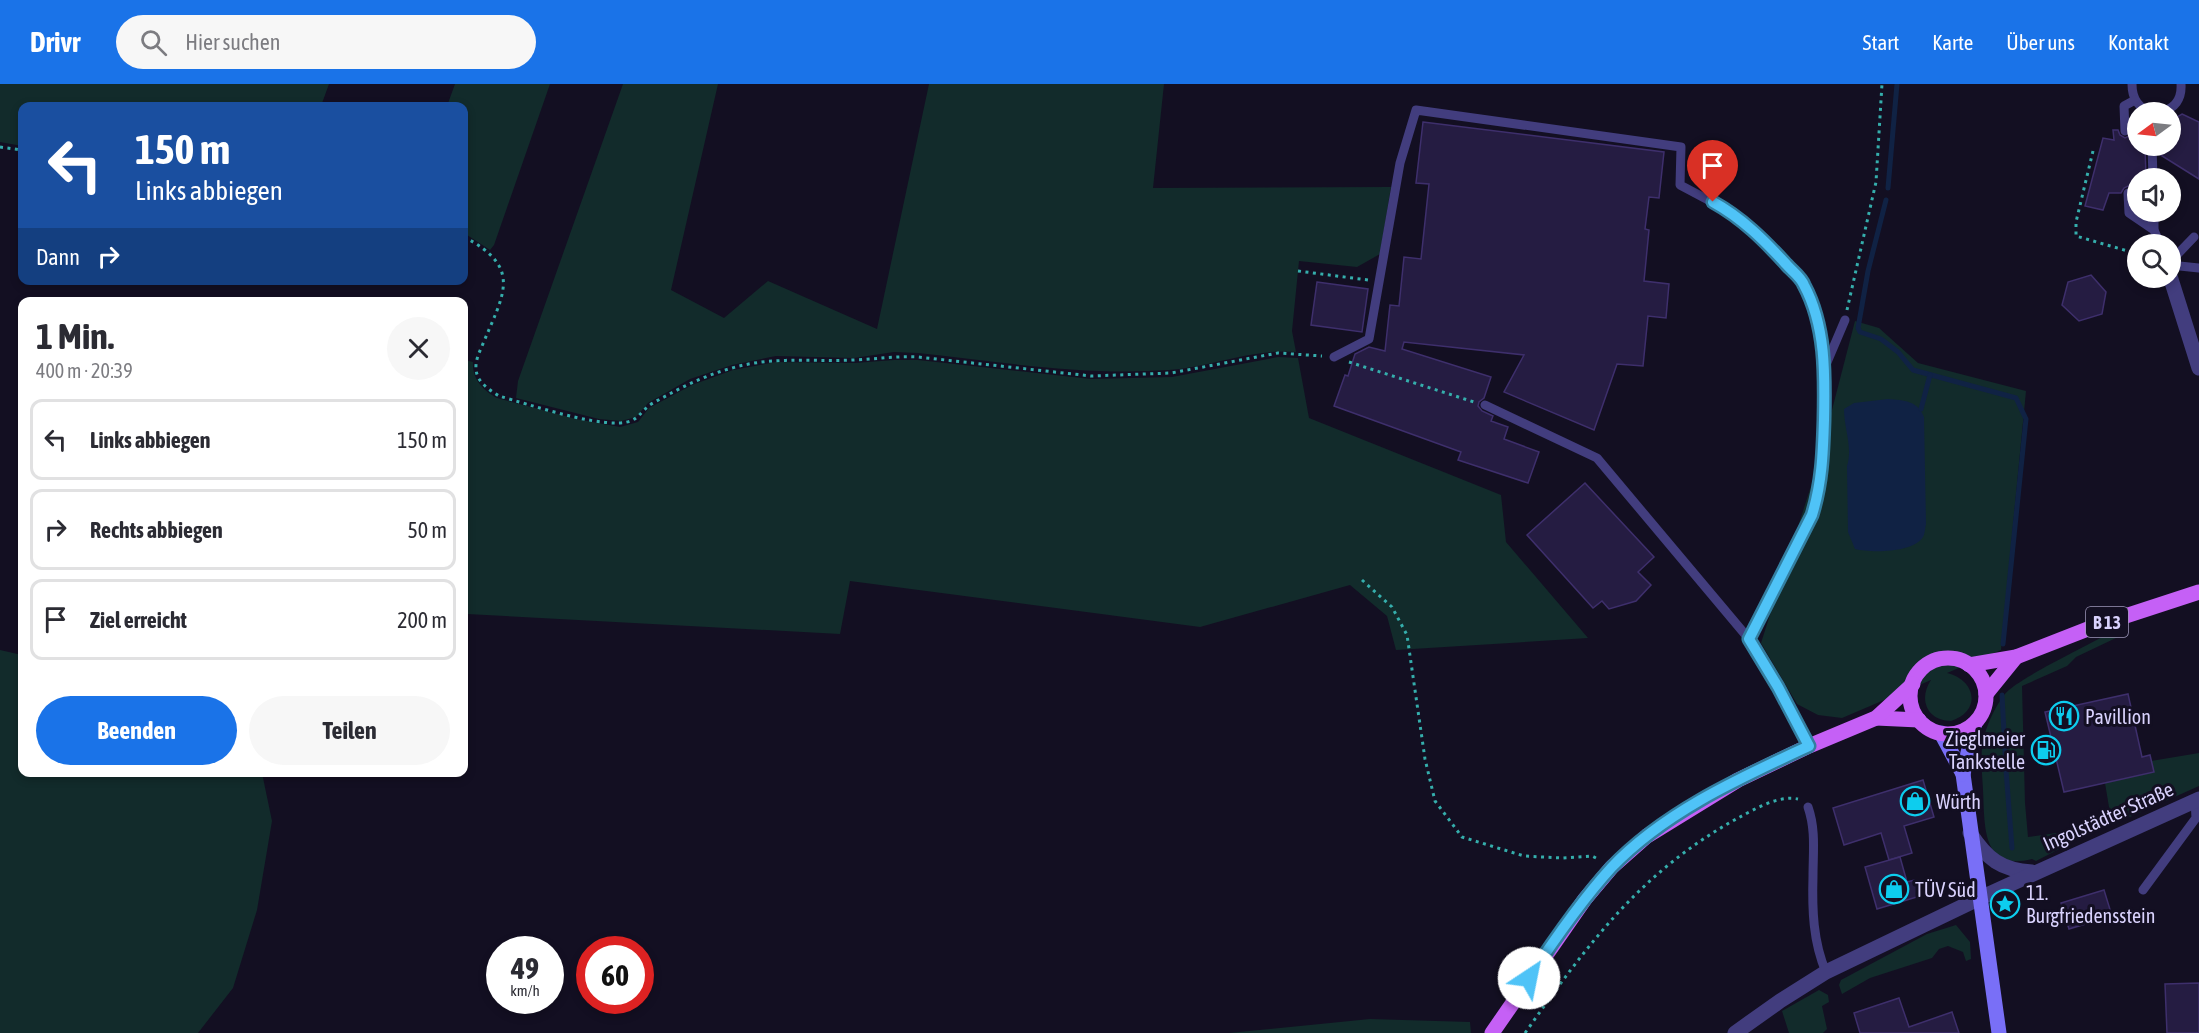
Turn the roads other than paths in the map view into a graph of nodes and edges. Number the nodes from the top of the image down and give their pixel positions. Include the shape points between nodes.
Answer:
1 (2132, 84) edge
2 (2181, 84) edge
3 (2135, 100) joint
4 (2178, 102) edge
5 (2125, 131) dead end
6 (2142, 222) edge
7 (2154, 222) edge
8 (2154, 230) junction
9 (2156, 234) edge
10 (2194, 237) dead end
11 (2181, 251) edge
12 (2181, 265) edge
13 (2199, 268) edge
14 (2174, 288) edge
15 (1845, 320) road end
16 (1334, 357) road end
17 (1825, 367) junction
18 (2199, 368) edge
19 (1485, 405) road end
20 (2199, 592) edge
21 (1749, 639) junction
22 (2016, 657) junction
23 (1970, 665) junction
24 (1913, 684) junction
25 (1986, 694) junction
26 (1876, 718) junction
27 (1919, 720) junction
28 (1975, 723) junction
29 (1941, 734) junction
30 (1809, 746) junction
31 (1963, 774) junction
32 (2197, 799) edge
33 (1808, 807) road end
34 (1970, 833) junction
35 (2035, 872) junction
36 (2143, 890) dead end
37 (1980, 898) junction
38 (1826, 972) junction
39 (1492, 1033) edge
40 (1735, 1033) edge
41 (1999, 1033) edge

1 - 3 lane
2 - 4 lane
3 - 5 lane via 2124,106
6 - 8 lane
7 - 8 lane
8 - 9 lane
10 - 11 lane
12 - 13 lane
14 - 18 street
15 - 17 lane
16 - 17 lane via 1369,339 1400,163 1416,110 1681,147 1680,185 1758,234 1804,283 1817,322
17 - 21 lane via 1818,495 1812,515
19 - 21 lane via 1597,458
20 - 22 main road, B 13
21 - 30 lane
22 - 23 main road, B 13
22 - 25 main road, B 13
23 - 24 main road, B 13 via 1954,659 1937,661 1922,669
23 - 25 main road via 1981,678
24 - 26 main road, B 13
24 - 27 main road via 1912,705
25 - 28 main road, B 13 via 1984,710
26 - 27 main road, B 13
26 - 30 main road, B 13
27 - 29 main road, B 13
28 - 29 main road via 1959,733
28 - 31 main road
29 - 31 main road
30 - 39 main road, B 13 via 1700,802 1647,836 1612,867 1563,928
31 - 34 main road
32 - 35 street, Ingolstädter Straße
32 - 36 lane via 2196,818
33 - 38 lane via 1813,828 1813,913
34 - 35 street, Ingolstädter Straße via 1979,847 2002,866
34 - 37 main road
35 - 37 street, Ingolstädter Straße
37 - 38 street, Ingolstädter Straße
37 - 41 main road
38 - 40 street, Ingolstädter Straße

